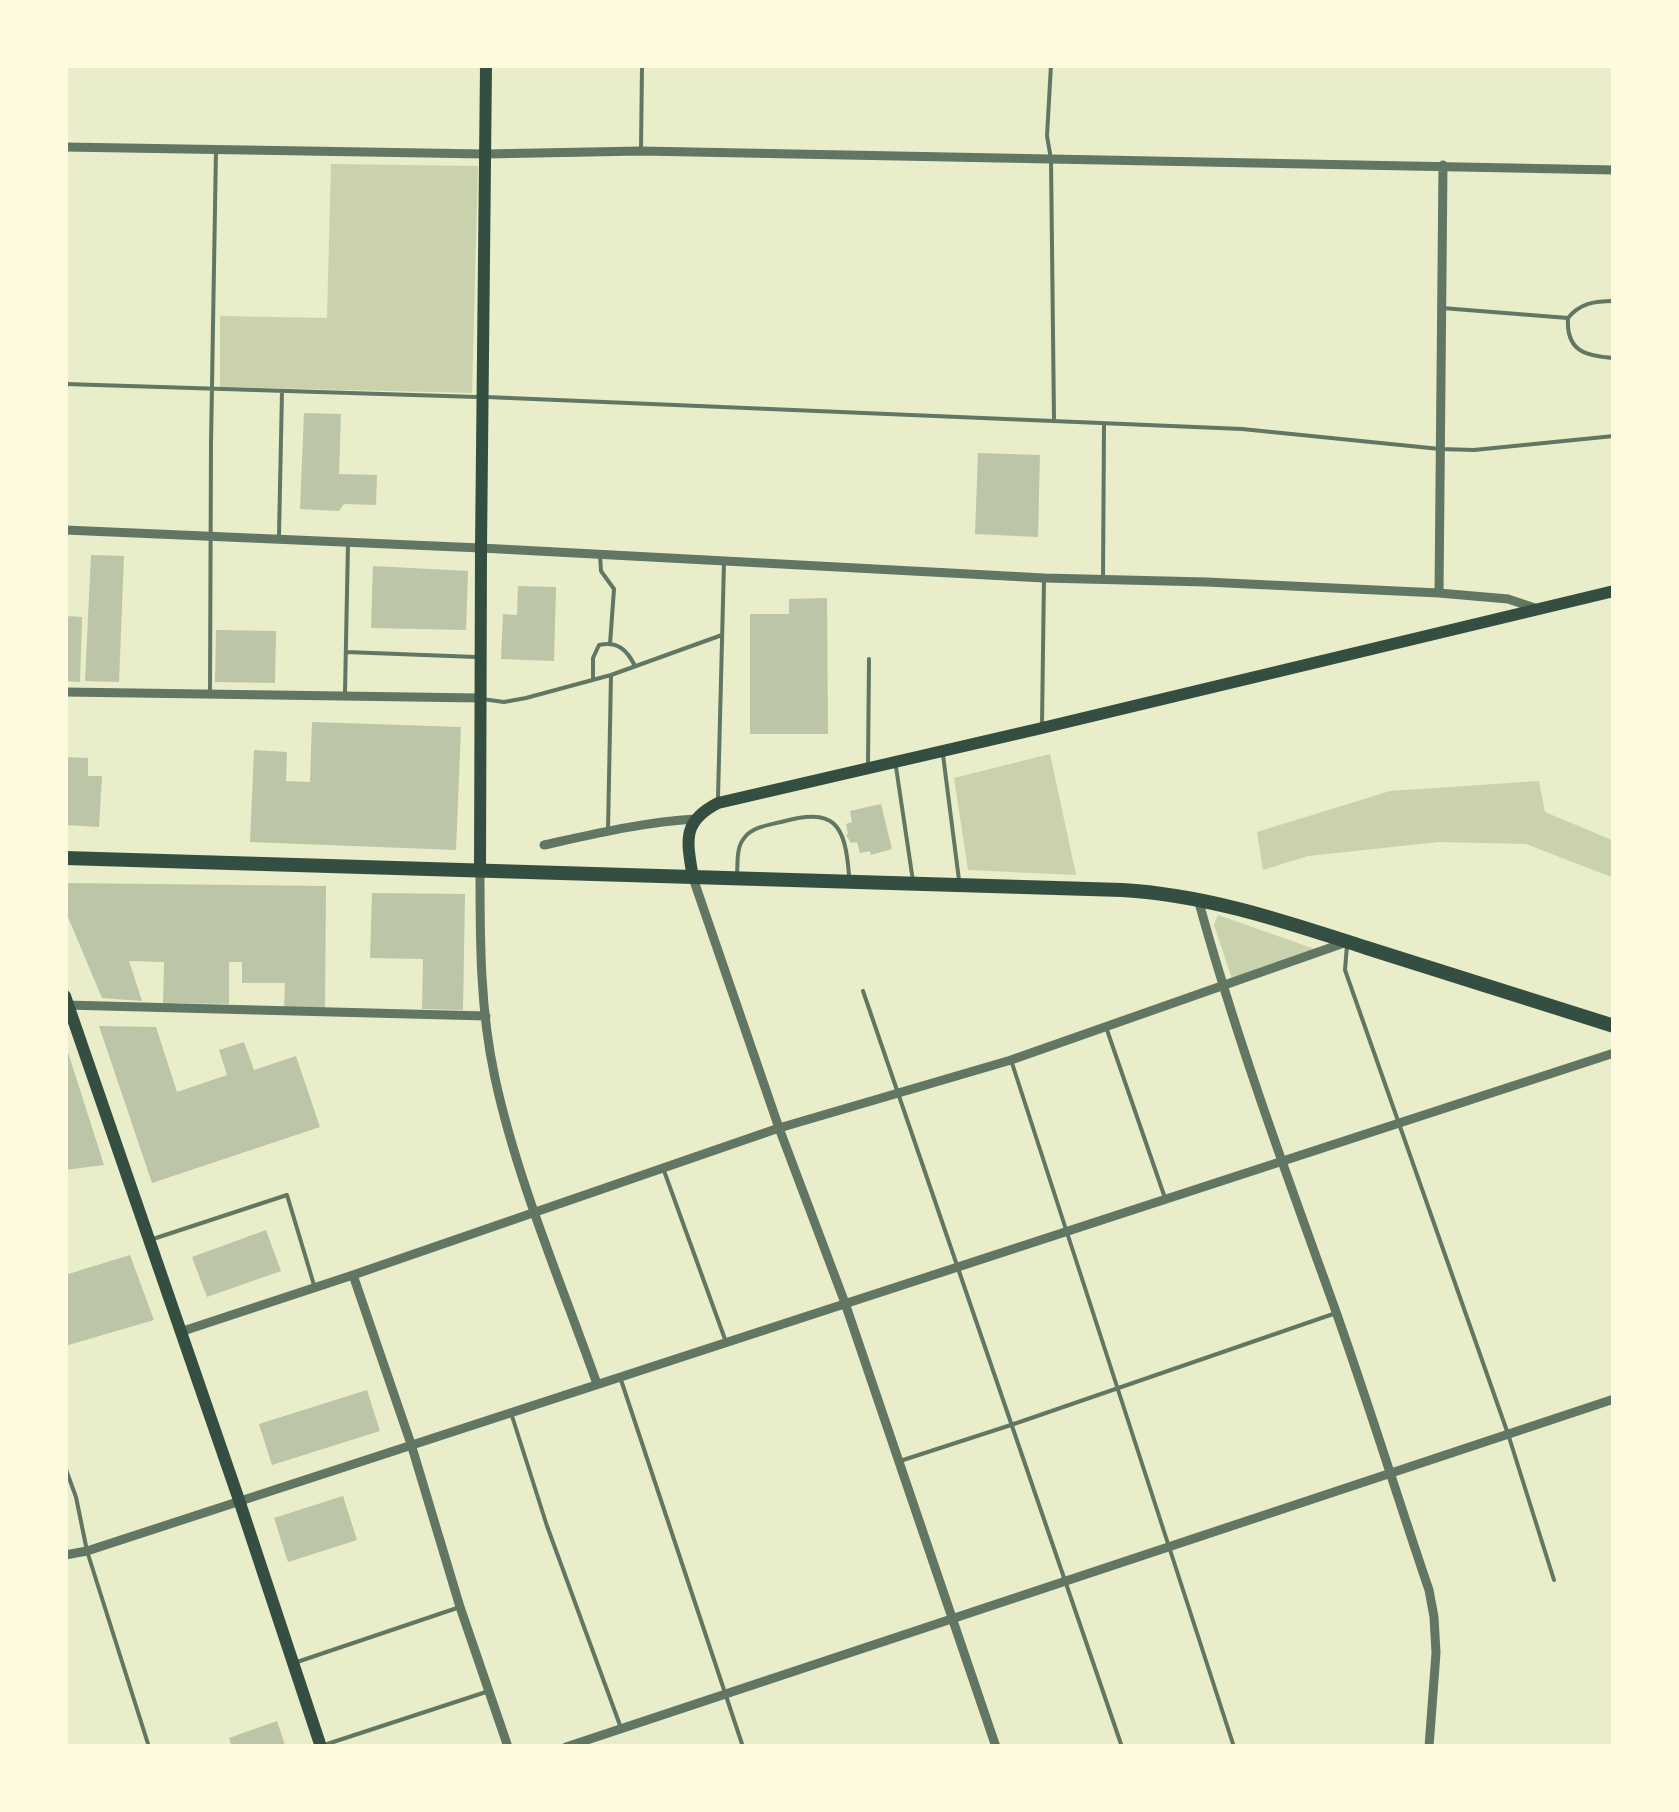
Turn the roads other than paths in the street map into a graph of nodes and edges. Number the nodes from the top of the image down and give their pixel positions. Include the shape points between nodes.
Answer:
1 (486, 65) edge
2 (642, 65) edge
3 (1051, 65) edge
4 (65, 147) edge
5 (216, 149) junction
6 (641, 152) junction
7 (485, 154) junction
8 (1051, 159) junction
9 (1443, 165) junction
10 (1614, 170) edge
11 (1614, 301) edge
12 (1442, 308) junction
13 (1568, 318) junction
14 (1614, 358) edge
15 (65, 384) edge
16 (213, 389) junction
17 (282, 391) junction
18 (483, 397) junction
19 (1054, 420) junction
20 (1104, 422) junction
21 (1614, 436) edge
22 (1440, 449) junction
23 (65, 530) edge
24 (210, 538) junction
25 (279, 540) junction
26 (348, 543) junction
27 (480, 548) junction
28 (600, 554) junction
29 (724, 561) junction
30 (1044, 578) junction
31 (1102, 579) junction
32 (1614, 591) edge
33 (1439, 593) junction
34 (1538, 608) junction
35 (722, 636) junction
36 (610, 644) junction
37 (346, 652) junction
38 (480, 657) junction
39 (869, 659) dead end
40 (635, 666) junction
41 (611, 675) junction
42 (594, 680) junction
43 (65, 692) edge
44 (210, 695) junction
45 (346, 697) junction
46 (480, 698) junction
47 (1042, 728) junction
48 (943, 751) junction
49 (895, 762) junction
50 (868, 768) junction
51 (718, 803) junction
52 (695, 818) junction
53 (608, 831) junction
54 (544, 845) dead end
55 (65, 858) edge
56 (480, 871) junction
57 (692, 878) junction
58 (736, 879) junction
59 (849, 883) junction
60 (914, 885) junction
61 (960, 886) junction
62 (1198, 898) junction
63 (1348, 942) junction
64 (1222, 987) junction
65 (863, 991) dead end
66 (66, 1002) edge
67 (486, 1016) junction
68 (1614, 1026) edge
69 (1106, 1027) junction
70 (1614, 1053) edge
71 (1012, 1060) junction
72 (898, 1094) junction
73 (1397, 1124) junction
74 (779, 1128) junction
75 (1281, 1162) junction
76 (662, 1168) junction
77 (1165, 1199) junction
78 (536, 1212) junction
79 (1067, 1231) junction
80 (149, 1241) junction
81 (957, 1267) junction
82 (353, 1275) junction
83 (315, 1288) junction
84 (845, 1303) junction
85 (1336, 1312) junction
86 (180, 1332) junction
87 (726, 1342) junction
88 (620, 1376) junction
89 (597, 1384) junction
90 (1118, 1388) junction
91 (1614, 1398) edge
92 (511, 1412) junction
93 (1012, 1425) junction
94 (1508, 1434) junction
95 (412, 1444) junction
96 (898, 1462) junction
97 (65, 1466) edge
98 (1390, 1473) junction
99 (239, 1500) junction
100 (1169, 1547) junction
101 (87, 1551) junction
102 (65, 1555) edge
103 (1554, 1580) dead end
104 (1065, 1581) junction
105 (460, 1606) junction
106 (952, 1619) junction
107 (294, 1663) junction
108 (490, 1690) junction
109 (726, 1694) junction
110 (621, 1729) junction
111 (149, 1747) edge
112 (321, 1747) edge
113 (508, 1747) edge
114 (566, 1747) edge
115 (743, 1747) edge
116 (996, 1747) edge
117 (1122, 1747) edge
118 (1234, 1747) edge
119 (1429, 1747) edge

1 - 7 main road
2 - 6 lane
3 - 8 lane
4 - 5 street
5 - 7 street
5 - 16 lane
6 - 7 street
6 - 8 street
7 - 18 main road
8 - 9 street
8 - 19 lane
9 - 10 street
9 - 12 street
11 - 13 lane via 1584,304
12 - 13 lane
12 - 22 street
13 - 14 lane via 1573,345
15 - 16 lane
16 - 17 lane
16 - 24 lane
17 - 18 lane
17 - 25 lane
18 - 19 lane
18 - 27 main road
19 - 20 lane
20 - 22 lane
20 - 31 lane
21 - 22 lane
22 - 33 street
23 - 24 street
24 - 25 street
24 - 44 lane
25 - 26 street
26 - 27 street
26 - 37 lane
27 - 28 street
27 - 38 main road
28 - 29 street
28 - 36 lane via 600,571 614,588
29 - 30 street
29 - 35 lane
30 - 31 street
30 - 47 lane
31 - 33 street
32 - 34 main road
33 - 34 street via 1508,598
34 - 47 main road
35 - 40 lane
35 - 51 lane
36 - 40 lane via 628,651
36 - 42 lane via 596,649
37 - 38 lane
37 - 45 lane
38 - 46 main road
39 - 50 lane
40 - 41 lane
41 - 42 lane
41 - 53 lane
42 - 46 lane via 504,702
43 - 44 street
44 - 45 street
45 - 46 street
46 - 56 main road
47 - 48 main road
48 - 49 main road
48 - 61 lane
49 - 50 main road
49 - 60 lane
50 - 51 main road
51 - 52 main road
52 - 53 street
52 - 57 main road via 688,833
53 - 54 street
55 - 56 main road
56 - 57 main road
56 - 67 street
57 - 58 main road
57 - 74 street
58 - 59 main road
58 - 59 lane via 738,852 750,831 807,815 836,826
59 - 60 main road
60 - 61 main road
61 - 62 main road
62 - 63 main road
62 - 64 street
63 - 64 street
63 - 68 main road
63 - 73 lane via 1345,970
64 - 69 street
64 - 75 street
65 - 72 lane
66 - 67 street
66 - 80 main road
67 - 78 street via 500,1098
69 - 71 street
69 - 77 lane
70 - 73 street
71 - 72 street
71 - 79 lane
72 - 74 street
72 - 81 lane
73 - 75 street
73 - 94 lane
74 - 76 street
74 - 84 street
75 - 77 street
75 - 85 street
76 - 78 street
76 - 87 lane
77 - 79 street
78 - 82 street
78 - 89 street
79 - 81 street
79 - 90 lane
80 - 83 lane via 287,1195
80 - 86 main road
81 - 84 street
81 - 93 lane
82 - 83 street
82 - 95 street
83 - 86 street
84 - 87 street
84 - 96 street
85 - 90 lane
85 - 98 street
86 - 99 main road
87 - 88 street
88 - 89 street
88 - 109 lane
89 - 92 street
90 - 93 lane
90 - 100 lane
91 - 94 street
92 - 95 street
92 - 110 lane
93 - 96 lane
93 - 104 lane
94 - 98 street
94 - 103 lane
95 - 99 street
95 - 105 street
96 - 106 street
97 - 101 lane
98 - 100 street
98 - 119 street via 1434,1616
99 - 101 street
99 - 107 main road
100 - 104 street
100 - 118 lane
101 - 102 street
101 - 111 lane
104 - 106 street
104 - 117 lane
105 - 107 lane
105 - 108 street
106 - 109 street
106 - 116 street
107 - 112 main road
108 - 112 lane
108 - 113 street
109 - 110 street
109 - 115 lane
110 - 114 street

